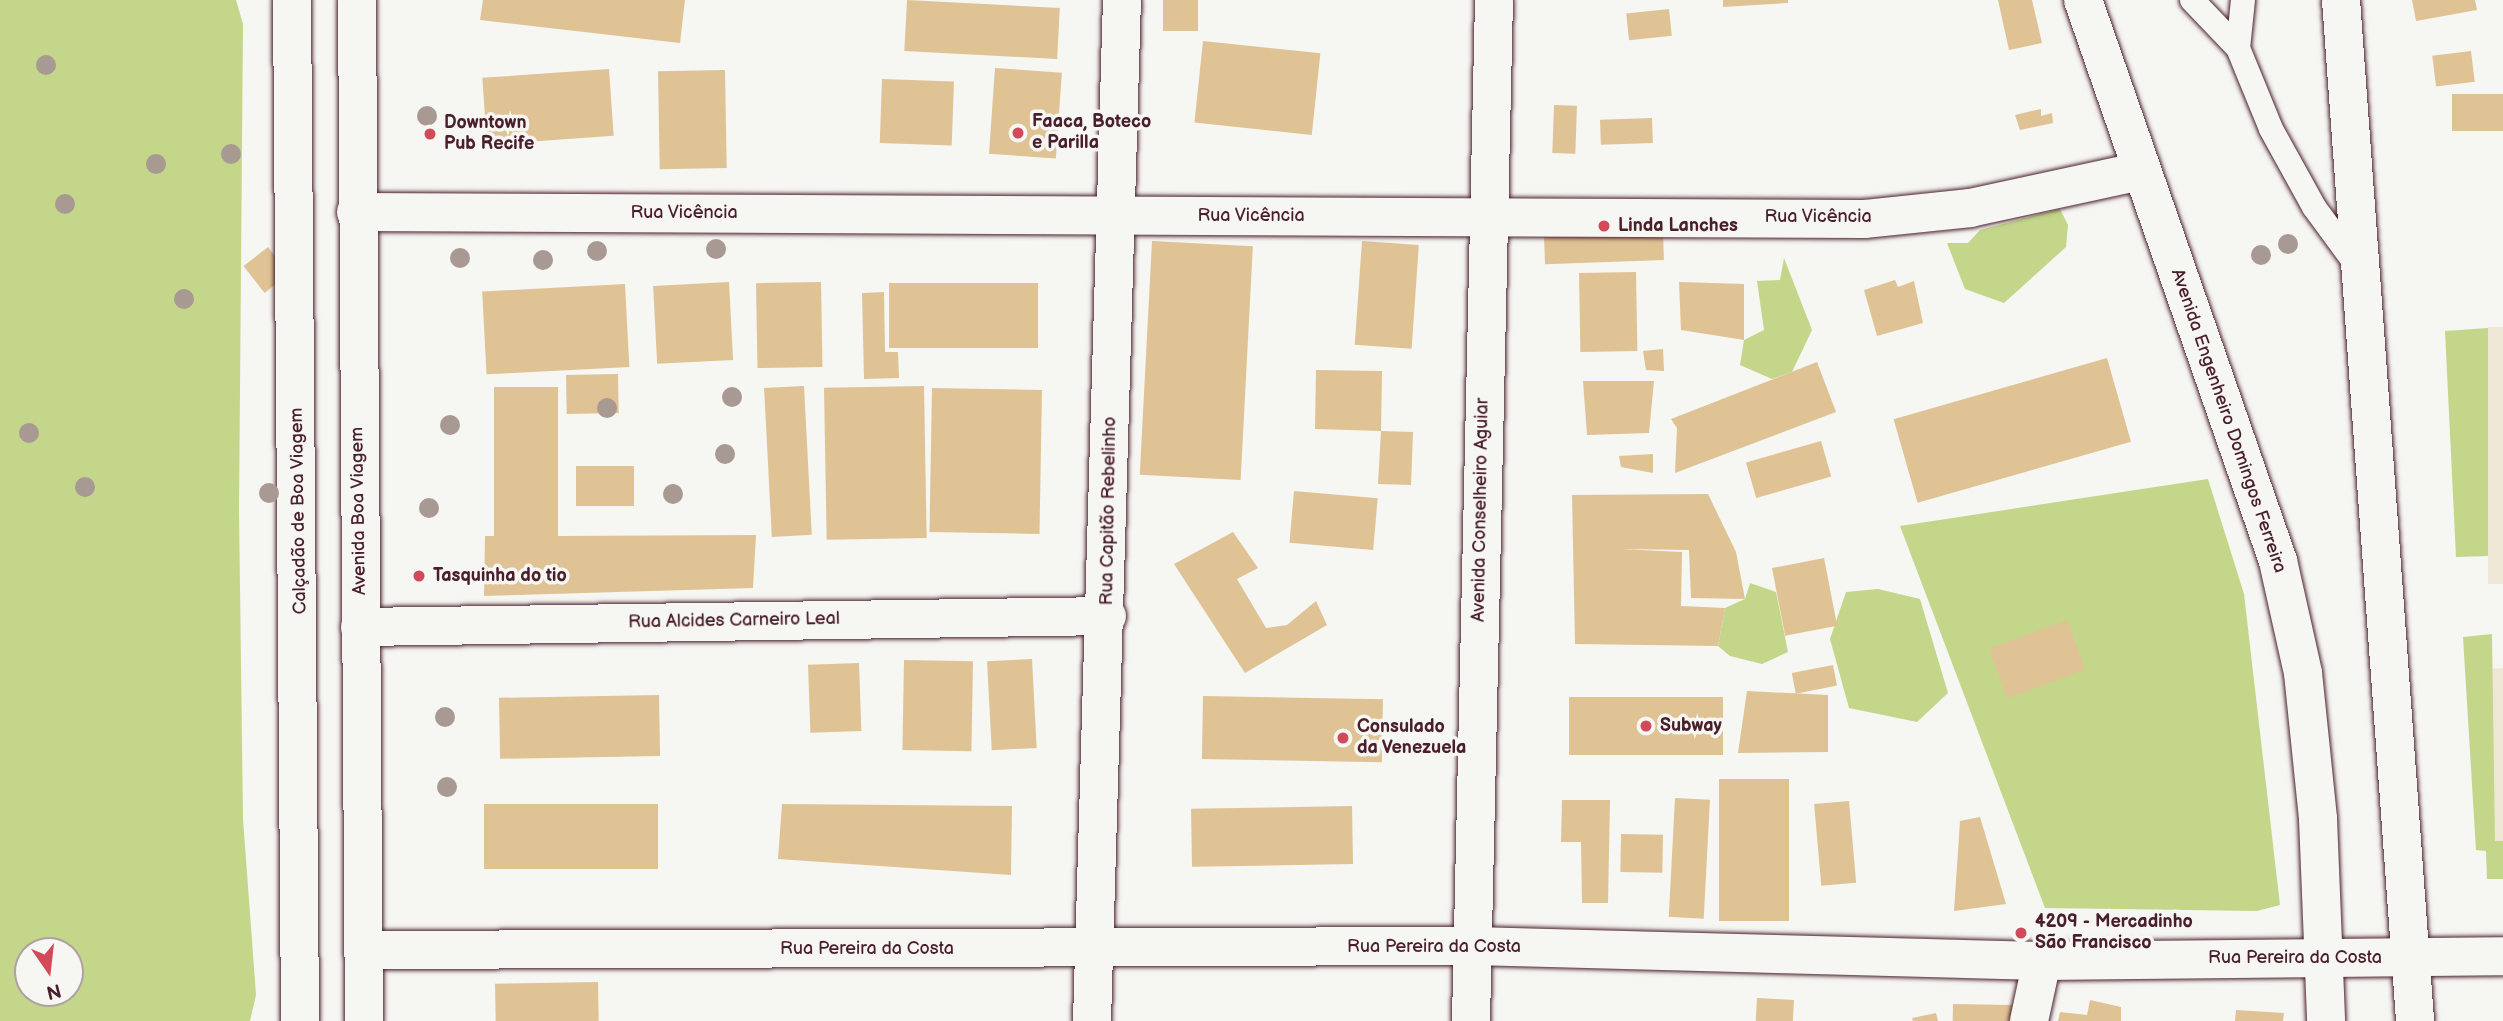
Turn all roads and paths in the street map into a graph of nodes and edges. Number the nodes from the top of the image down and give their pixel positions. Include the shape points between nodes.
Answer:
1 (292, 0) edge
2 (357, 0) edge
3 (1122, 0) edge
4 (1494, 0) edge
5 (2083, 0) edge
6 (2192, 0) edge
7 (2243, 0) edge
8 (2341, 0) edge
9 (2238, 48) junction
10 (2141, 171) junction
11 (356, 212) junction
12 (1116, 216) junction
13 (1488, 218) junction
14 (2358, 267) junction
15 (1107, 616) junction
16 (360, 627) junction
17 (1474, 946) junction
18 (1094, 949) junction
19 (365, 950) junction
20 (2503, 956) edge
21 (2414, 957) junction
22 (2324, 958) junction
23 (2042, 961) junction
24 (300, 1021) edge
25 (363, 1021) edge
26 (1092, 1021) edge
27 (1471, 1021) edge
28 (2029, 1021) edge
29 (2326, 1021) edge
30 (2415, 1021) edge

1 - 24 street, Calçadão de Boa Viagem
2 - 11 street, Avenida Boa Viagem
3 - 12 street, Rua Capitão Rebelinho
4 - 13 street, Avenida Conselheiro Aguiar
5 - 10 street, Avenida Engenheiro Domingos Ferreira
6 - 9 lane
7 - 9 lane
8 - 14 street
9 - 14 lane via 2314,207
10 - 13 street, Rua Vicência via 1970,208 1864,219
10 - 22 street, Avenida Engenheiro Domingos Ferreira via 2278,561 2303,673
11 - 12 street, Rua Vicência
11 - 16 street, Avenida Boa Viagem
12 - 13 street, Rua Vicência
12 - 15 street, Rua Capitão Rebelinho
13 - 17 street, Avenida Conselheiro Aguiar
14 - 21 street
15 - 16 street, Rua Alcides Carneiro Leal
15 - 18 street, Rua Capitão Rebelinho
16 - 19 street, Avenida Boa Viagem
17 - 18 street, Rua Pereira da Costa
17 - 23 street, Rua Pereira da Costa
17 - 27 street, Avenida Conselheiro Aguiar
18 - 19 street, Rua Pereira da Costa
18 - 26 street, Rua Capitão Rebelinho
19 - 25 street, Avenida Boa Viagem
20 - 21 street, Rua Pereira da Costa
21 - 22 street, Rua Pereira da Costa
21 - 30 street
22 - 23 street, Rua Pereira da Costa
22 - 29 street, Avenida Engenheiro Domingos Ferreira
23 - 28 street

